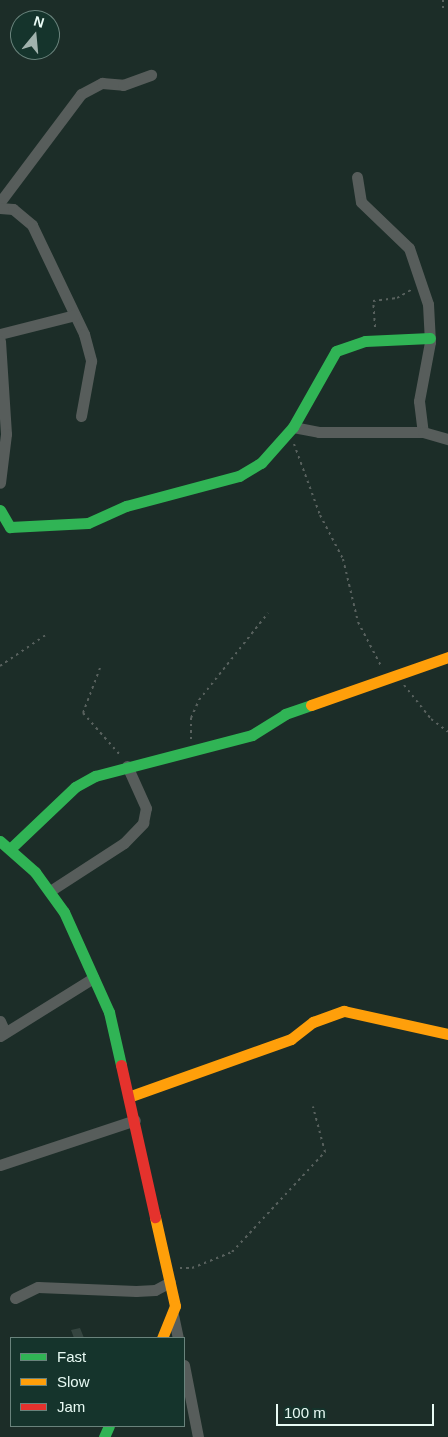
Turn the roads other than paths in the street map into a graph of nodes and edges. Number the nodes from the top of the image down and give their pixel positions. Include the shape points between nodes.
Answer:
1 (151, 75) dead end
2 (357, 177) dead end
3 (0, 202) edge
4 (0, 208) edge
5 (75, 315) junction
6 (0, 334) edge
7 (430, 338) junction
8 (0, 341) edge
9 (81, 416) dead end
10 (292, 428) junction
11 (423, 432) junction
12 (448, 438) edge
13 (0, 483) edge
14 (0, 510) edge
15 (448, 657) edge
16 (126, 766) junction
17 (0, 841) edge
18 (10, 849) junction
19 (50, 891) junction
20 (93, 978) junction
21 (0, 1021) edge
22 (3, 1034) edge
23 (448, 1034) edge
24 (130, 1096) junction
25 (136, 1120) junction
26 (0, 1165) edge
27 (170, 1282) junction
28 (15, 1298) dead end
29 (174, 1315) junction
30 (163, 1337) edge
31 (178, 1337) edge
32 (185, 1370) edge
33 (198, 1437) edge

1 - 3 street via 124,86 102,83 80,94
2 - 7 street via 359,198 401,237 422,281
4 - 5 street via 13,209 32,225
5 - 6 street
5 - 9 street via 91,361
7 - 10 street via 379,341 336,351
7 - 11 street via 419,400
8 - 13 street via 6,434
10 - 11 street via 319,432
10 - 14 street via 261,463 239,476 126,506 100,519 10,527 7,514
11 - 12 street
15 - 16 street via 285,714 252,736
16 - 18 street via 75,787
16 - 19 street via 146,808 143,823 124,843
17 - 18 street
18 - 19 street
19 - 20 street via 81,943
20 - 22 street
20 - 24 street via 109,1012
21 - 22 street
23 - 24 street via 421,1031 344,1011 313,1022 291,1039 194,1077
24 - 25 street
25 - 26 street
25 - 27 street via 150,1206
27 - 28 street via 155,1290 38,1287
27 - 29 street
29 - 30 street
29 - 31 street
32 - 33 street

